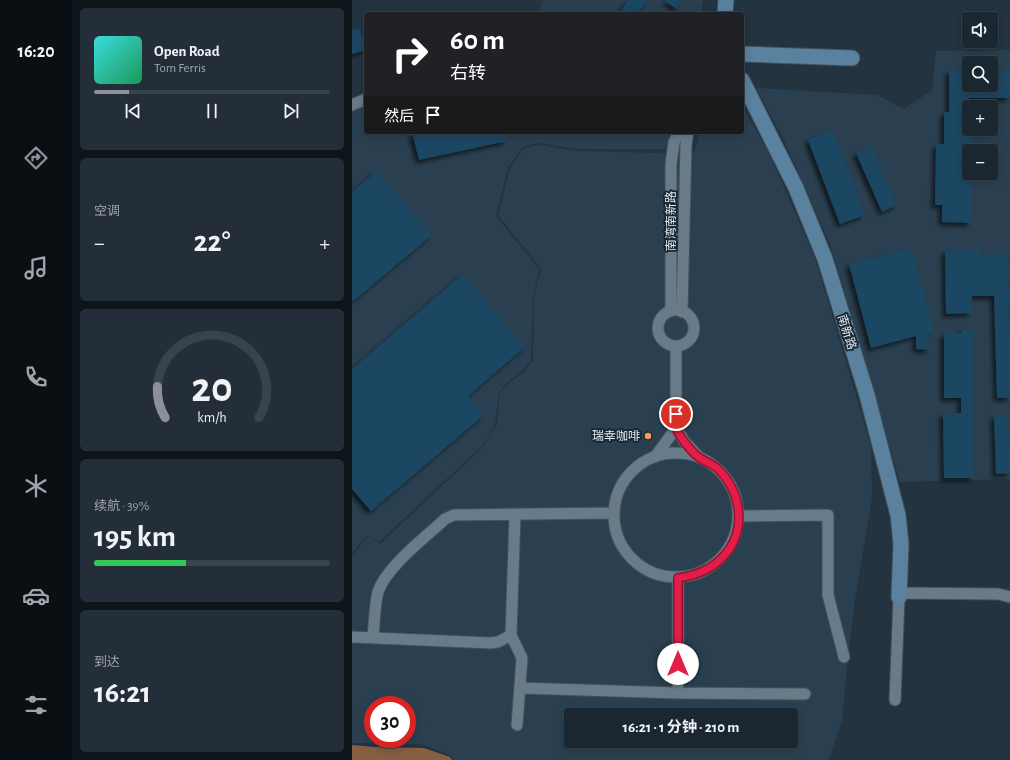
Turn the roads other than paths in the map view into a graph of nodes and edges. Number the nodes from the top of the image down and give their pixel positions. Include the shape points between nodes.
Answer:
1 (726, 0) edge
2 (725, 12) edge
3 (744, 54) edge
4 (852, 58) dead end
5 (744, 84) edge
6 (364, 100) edge
7 (352, 105) edge
8 (678, 134) edge
9 (688, 134) edge
10 (676, 312) junction
11 (676, 346) junction
12 (676, 428) junction
13 (655, 457) junction
14 (699, 457) junction
15 (614, 513) junction
16 (515, 514) junction
17 (739, 516) junction
18 (678, 578) junction
19 (899, 595) junction
20 (1010, 597) edge
21 (511, 635) junction
22 (352, 637) edge
23 (373, 638) junction
24 (844, 657) dead end
25 (520, 688) junction
26 (678, 693) junction
27 (805, 694) dead end
28 (895, 700) dead end
29 (517, 725) dead end

1 - 2 street
3 - 4 street
5 - 19 street, 南新路 via 796,188 825,259 867,395 898,515 901,544
6 - 7 street
8 - 10 street, 南湾南新路 via 674,142 671,164
9 - 10 street, 南湾南新路
10 - 11 street via 690,318 693,330 690,339
10 - 11 street via 662,317 658,327 665,343
11 - 12 street
12 - 13 street
12 - 14 street
13 - 14 street via 676,453
13 - 15 street via 628,475 618,494
14 - 17 street via 726,478 736,496
15 - 16 street
15 - 18 street via 619,540 631,558 656,574
16 - 21 street
16 - 23 street via 454,515 445,519 386,577 378,592
17 - 18 street via 735,537 724,555 709,569
17 - 24 street via 828,515 828,596
18 - 26 street
19 - 20 street via 998,594
19 - 28 street
21 - 23 street via 490,643
21 - 25 street via 522,658
22 - 23 street
25 - 26 street
25 - 29 street
26 - 27 street

